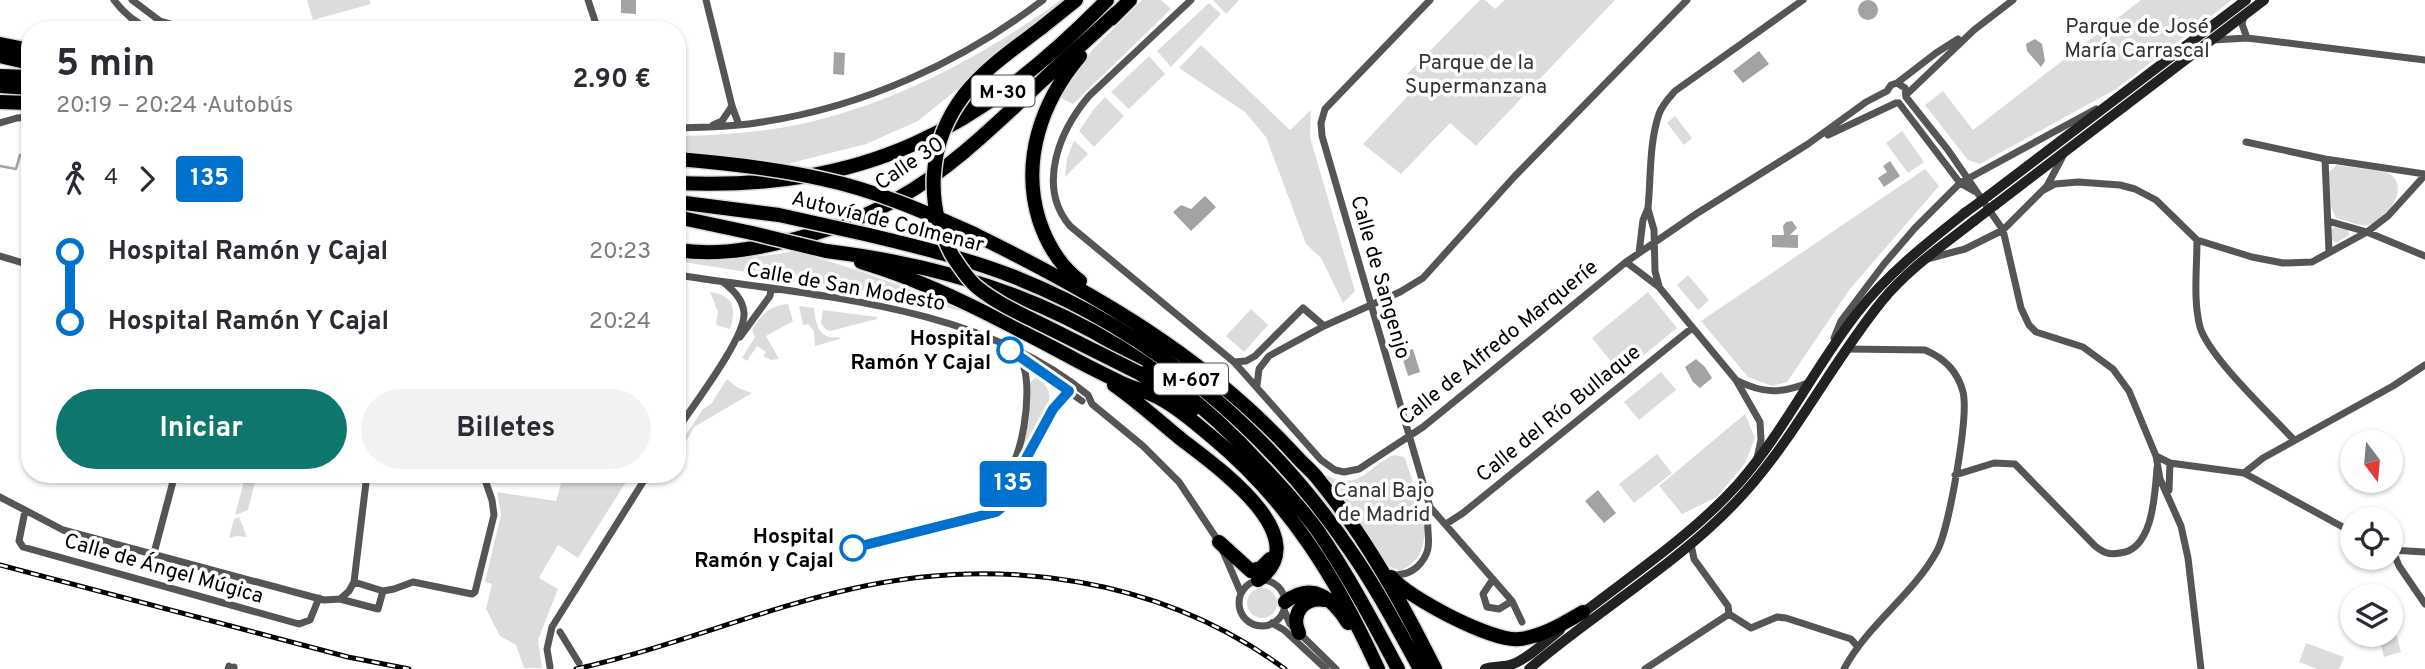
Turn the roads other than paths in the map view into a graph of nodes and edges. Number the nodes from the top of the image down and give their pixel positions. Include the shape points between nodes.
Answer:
1 (114, 0) edge
2 (132, 0) edge
3 (588, 0) edge
4 (706, 0) edge
5 (1043, 0) edge
6 (1076, 0) edge
7 (1098, 0) edge
8 (1107, 0) edge
9 (1130, 0) edge
10 (1191, 0) edge
11 (1430, 0) edge
12 (1687, 0) edge
13 (1803, 0) edge
14 (2012, 0) edge
15 (2246, 0) edge
16 (2264, 0) edge
17 (1116, 13) junction
18 (2244, 16) junction
19 (135, 21) edge
20 (160, 21) edge
21 (595, 21) edge
22 (1974, 30) junction
23 (2247, 38) junction
24 (2212, 40) junction
25 (0, 44) edge
26 (21, 48) edge
27 (0, 56) edge
28 (2425, 60) edge
29 (21, 61) edge
30 (0, 76) edge
31 (21, 77) edge
32 (1897, 83) junction
33 (0, 86) edge
34 (21, 87) edge
35 (1887, 91) junction
36 (1906, 95) junction
37 (2116, 99) junction
38 (0, 102) edge
39 (21, 103) edge
40 (1898, 103) junction
41 (732, 106) junction
42 (21, 118) edge
43 (0, 123) edge
44 (739, 125) junction
45 (711, 126) junction
46 (686, 127) edge
47 (2246, 142) dead end
48 (1808, 144) junction
49 (2067, 150) junction
50 (2325, 159) junction
51 (686, 160) edge
52 (2058, 167) junction
53 (2425, 175) edge
54 (686, 176) edge
55 (1964, 181) junction
56 (686, 183) edge
57 (2067, 183) junction
58 (2042, 191) junction
59 (1992, 200) junction
60 (686, 203) edge
61 (1648, 208) junction
62 (1970, 217) junction
63 (686, 219) edge
64 (2328, 221) junction
65 (2003, 230) junction
66 (2367, 232) junction
67 (2197, 240) junction
68 (1655, 241) junction
69 (934, 250) junction
70 (686, 251) edge
71 (827, 251) junction
72 (2329, 252) junction
73 (1639, 253) junction
74 (0, 256) edge
75 (2425, 256) edge
76 (1926, 259) junction
77 (21, 262) edge
78 (1626, 262) junction
79 (686, 276) edge
80 (723, 282) junction
81 (1659, 287) junction
82 (771, 289) junction
83 (1371, 304) junction
84 (1324, 326) junction
85 (1143, 328) junction
86 (1692, 328) junction
87 (1005, 346) junction
88 (731, 349) junction
89 (1846, 349) junction
90 (1260, 351) junction
91 (1828, 355) junction
92 (1269, 356) junction
93 (1077, 361) junction
94 (1234, 362) junction
95 (2425, 365) edge
96 (1024, 368) dead end
97 (1736, 380) junction
98 (1810, 382) junction
99 (1257, 386) junction
100 (1085, 398) junction
101 (686, 416) edge
102 (1409, 436) junction
103 (2294, 440) junction
104 (1250, 453) junction
105 (2156, 456) junction
106 (1756, 461) junction
107 (1302, 463) junction
108 (2170, 463) junction
109 (2157, 468) junction
110 (2244, 473) junction
111 (1955, 475) junction
112 (173, 483) edge
113 (366, 483) edge
114 (486, 483) edge
115 (643, 483) edge
116 (982, 487) dead end
117 (2169, 496) junction
118 (0, 497) edge
119 (1337, 503) junction
120 (1431, 509) junction
121 (25, 511) junction
122 (1446, 524) junction
123 (2340, 525) edge
124 (1219, 542) junction
125 (1691, 544) junction
126 (1276, 548) junction
127 (2403, 551) edge
128 (2425, 552) edge
129 (154, 553) junction
130 (2402, 570) edge
131 (1396, 575) dead end
132 (1493, 579) junction
133 (1257, 580) junction
134 (354, 582) junction
135 (383, 591) junction
136 (1241, 593) junction
137 (319, 598) junction
138 (340, 599) junction
139 (1512, 601) junction
140 (1331, 602) junction
141 (2425, 604) edge
142 (1284, 605) junction
143 (1583, 612) junction
144 (1729, 614) junction
145 (1522, 622) dead end
146 (1272, 624) junction
147 (560, 632) dead end
148 (1299, 633) junction
149 (1857, 646) junction
150 (579, 663) dead end
151 (550, 667) dead end
152 (1504, 668) edge
153 (1326, 669) edge
154 (1336, 669) edge
155 (1377, 669) edge
156 (1398, 669) edge
157 (1420, 669) edge
158 (1426, 669) edge
159 (1435, 669) edge
160 (1485, 669) edge
161 (1529, 669) edge
162 (1645, 669) edge
163 (1844, 669) edge
164 (2201, 669) edge

1 - 19 street
2 - 20 street
3 - 21 street
4 - 41 street
5 - 44 street via 950,59 883,90 801,115
6 - 104 highway, bridge via 965,93 946,122 933,183 941,234 975,286 997,303 1139,373
7 - 54 highway via 971,103 880,150 836,163 781,171
8 - 56 highway, Calle 30 / M-30 via 1026,74 929,139 822,174 742,184
9 - 17 highway, M-30
10 - 94 street, Calle de Alfredo Marqueríe via 1074,113 1057,151 1054,186 1057,206 1070,226
11 - 83 street, Calle de Sangenjo via 1325,109 1321,124
12 - 83 street via 1514,177 1423,278
13 - 61 street via 1675,91 1665,103 1655,130
14 - 22 street
15 - 37 main road
16 - 18 main road
17 - 70 highway, Calle 30 / M-30 via 970,146 897,199 792,240 727,252
17 - 85 highway via 1055,90 1038,128 1031,180 1044,234 1057,257 1071,274
18 - 23 street
18 - 24 main road
22 - 32 street
22 - 36 street
23 - 24 street
23 - 28 street
24 - 49 main road
25 - 26 highway
27 - 29 highway
30 - 31 highway
32 - 35 street
32 - 36 street via 1903,85
33 - 34 highway
35 - 40 street via 1888,98
35 - 48 street, Calle de Alfredo Marqueríe
36 - 40 street
36 - 55 street
37 - 55 street
37 - 59 main road
38 - 39 highway
40 - 48 street, Calle de Alfredo Marqueríe
40 - 55 street
41 - 44 street
41 - 45 street via 722,121
42 - 43 street
44 - 45 street
45 - 46 street
47 - 50 street
48 - 68 street, Calle de Alfredo Marqueríe
49 - 52 street
49 - 59 main road
50 - 53 street
50 - 64 street
51 - 85 highway, bridge via 764,167 824,179 916,208 1074,284
52 - 57 street via 2058,176
52 - 58 street
53 - 66 street
55 - 65 street
55 - 91 street via 1915,228 1870,281 1841,321
57 - 58 street
57 - 67 street via 2134,189 2156,200
58 - 65 street
59 - 62 main road, bridge
60 - 69 highway, Autovía de Colmenar / M-607, bridge via 779,215
61 - 68 street
61 - 73 street
62 - 76 main road
62 - 91 main road via 1915,253 1889,277
63 - 71 highway, Autovía de Colmenar / M-607, bridge
64 - 66 street
64 - 72 street
65 - 76 street via 1965,249
65 - 105 street via 2029,326 2083,346 2113,369 2129,391
66 - 72 street
66 - 75 street
67 - 72 street via 2283,263 2312,262
67 - 103 street via 2201,330 2211,350
68 - 73 street, Calle de Alfredo Marqueríe
68 - 81 street
69 - 85 highway via 1044,279
69 - 157 highway, Autovía de Colmenar / M-607 via 1018,279 1101,320 1176,367 1226,407 1279,460 1342,539
71 - 93 highway via 942,293
71 - 104 highway, Autovía de Colmenar / M-607 via 947,272 1018,295 1086,326 1182,389
73 - 78 street, Calle de Alfredo Marqueríe
74 - 77 street
76 - 89 main road via 1883,300
78 - 81 street
78 - 102 street, Calle de Alfredo Marqueríe
79 - 80 street, Calle de San Modesto
80 - 82 street, Calle de San Modesto
80 - 88 street via 736,293 744,313
81 - 86 street
82 - 87 street, Calle de San Modesto via 943,320
82 - 88 street
83 - 84 street
83 - 102 street, Calle de Sangenjo
84 - 90 street via 1303,307
84 - 92 street
85 - 107 highway via 1232,393
86 - 97 street
86 - 122 street, Calle del Río Bullaque
87 - 100 street, Calle de San Modesto
87 - 100 street, Calle de San Modesto via 1031,355
88 - 101 street
89 - 111 street via 1925,351 1947,364 1959,380 1965,405
89 - 125 main road via 1758,477
90 - 92 street
90 - 94 street via 1246,361
91 - 98 main road
92 - 99 street via 1259,369
93 - 126 highway via 1121,390 1245,492 1269,522
93 - 155 highway, M-607 via 1162,399 1261,482 1320,559
94 - 99 street, Calle de Alfredo Marqueríe
95 - 103 street
96 - 116 street via 1024,424 1016,458 1005,478
97 - 98 street via 1769,392
97 - 106 street via 1760,422
98 - 106 main road
99 - 102 street, Calle de Alfredo Marqueríe via 1335,470 1359,469
100 - 124 street, Calle de San Modesto via 1175,476
102 - 120 street, Calle de Sangenjo
103 - 110 street
104 - 156 highway, Autovía de Colmenar / M-607 via 1317,531
105 - 108 street
105 - 109 street
106 - 143 main road via 1709,514
107 - 119 highway
107 - 158 highway via 1375,570
108 - 110 street
108 - 117 street
109 - 111 street via 2145,536 2133,550 2113,554 2095,546 2015,464 1994,463
109 - 117 street
110 - 123 street
111 - 149 street via 1938,549
112 - 129 street
113 - 134 street
114 - 135 street via 494,516 474,592 468,595 413,582
115 - 151 street via 552,627 547,649
117 - 164 street via 2188,558
118 - 121 street, Calle de Ángel Múgica
119 - 143 highway via 1398,586 1493,635 1528,638
119 - 159 highway via 1393,590
120 - 122 street, Calle de Sangenjo
120 - 131 street via 1427,555 1410,573
121 - 129 street, Calle de Ángel Múgica via 64,530
121 - 137 street, Calle de Ángel Múgica via 19,541 23,547 299,624 309,622
122 - 132 street, Calle de Sangenjo
124 - 126 highway via 1251,571 1262,567
124 - 133 street, Calle de San Modesto via 1239,568
124 - 136 street, Calle de San Modesto
125 - 144 street via 1694,559
125 - 161 main road
126 - 133 highway via 1271,568
127 - 128 street
129 - 137 street, Calle de Ángel Múgica
130 - 141 street
132 - 139 street, Calle de Sangenjo
132 - 139 street via 1483,594 1487,607 1499,609
133 - 136 street
133 - 142 street via 1276,585 1284,595
134 - 135 street
134 - 138 street
135 - 138 street, Calle de Ángel Múgica via 377,609
136 - 146 street via 1240,609 1246,620
137 - 138 street, Calle de Ángel Múgica
139 - 145 street, Calle de Sangenjo
140 - 142 highway via 1312,592 1294,595
140 - 148 highway via 1313,599 1305,603 1297,611
140 - 155 highway
142 - 146 street
142 - 148 street via 1290,624
143 - 152 main road
144 - 149 street via 1751,628 1776,617 1786,618 1851,639
144 - 162 street
146 - 153 street
147 - 150 street
148 - 154 street
149 - 163 street
152 - 160 main road

